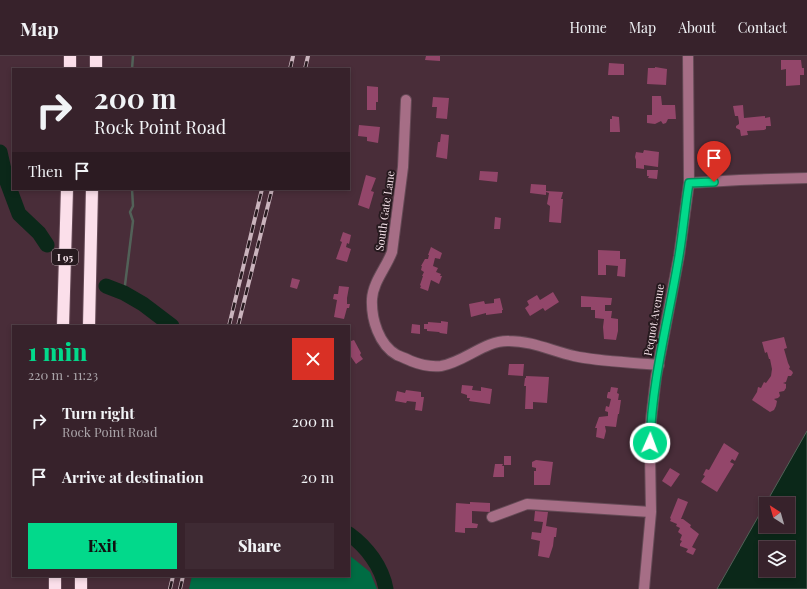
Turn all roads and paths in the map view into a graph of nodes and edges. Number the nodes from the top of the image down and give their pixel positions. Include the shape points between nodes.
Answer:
1 (70, 56) edge
2 (96, 56) edge
3 (688, 56) edge
4 (70, 68) edge
5 (96, 68) edge
6 (406, 100) dead end
7 (807, 178) edge
8 (689, 183) junction
9 (66, 190) edge
10 (92, 190) edge
11 (63, 325) edge
12 (89, 325) edge
13 (658, 365) junction
14 (651, 512) junction
15 (492, 517) dead end
16 (55, 577) edge
17 (81, 577) edge
18 (55, 589) edge
19 (81, 589) edge
20 (644, 589) edge

1 - 4 highway
2 - 5 highway
3 - 8 street, Pequot Avenue
6 - 13 street, South Gate Lane via 403,167 392,252 372,298 374,321 386,345 396,354 423,365 434,366 442,366 506,340 522,341 574,356
7 - 8 street
8 - 13 street, Pequot Avenue via 679,256
9 - 11 highway, I 95
10 - 12 highway, I 95
13 - 14 street, Pequot Avenue via 650,420
14 - 15 street via 527,504
14 - 20 street, Pequot Avenue
16 - 18 highway
17 - 19 highway

